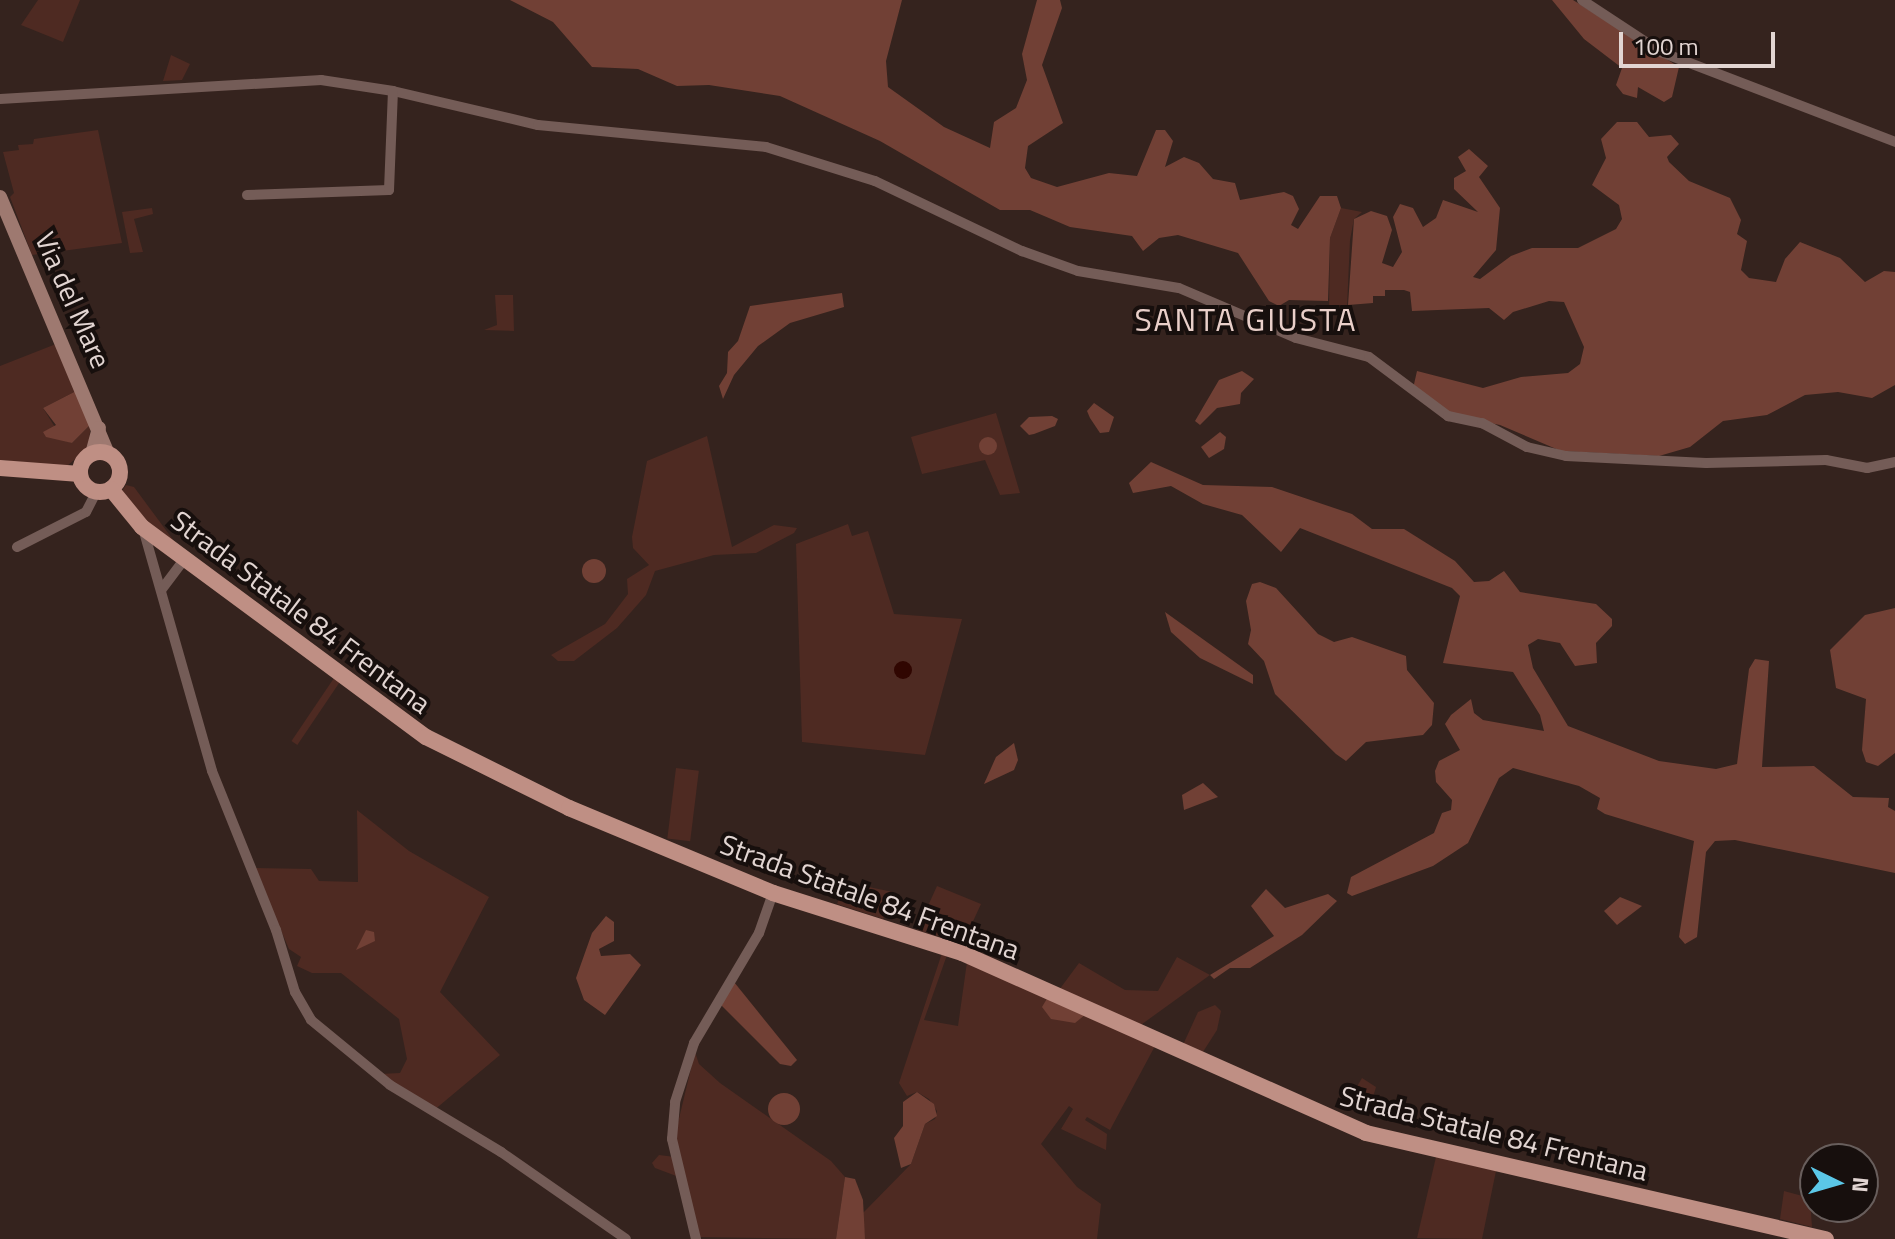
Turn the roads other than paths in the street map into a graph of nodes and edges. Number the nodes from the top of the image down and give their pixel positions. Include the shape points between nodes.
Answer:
1 (1582, 0) edge
2 (393, 91) junction
3 (0, 99) edge
4 (1895, 142) edge
5 (247, 195) dead end
6 (0, 197) edge
7 (100, 454) junction
8 (1895, 462) edge
9 (0, 468) edge
10 (80, 474) junction
11 (103, 490) junction
12 (142, 527) junction
13 (17, 547) dead end
14 (185, 558) junction
15 (162, 589) junction
16 (773, 893) junction
17 (626, 1239) edge
18 (696, 1239) edge
19 (1826, 1239) edge

1 - 4 street via 1661,52
2 - 3 street via 321,80 273,80
2 - 5 street via 389,190
2 - 8 street via 538,125 766,147 875,181 1022,251 1078,271 1179,288 1296,338 1369,357 1448,416 1482,423 1527,447 1566,456 1706,463 1826,460 1867,468
6 - 7 street, Via del Mare via 99,424
7 - 10 main road via 82,463
7 - 11 main road via 120,470
9 - 10 main road
10 - 11 main road, Strada Statale 84 Frentana
11 - 12 main road, Strada Statale 84 Frentana
11 - 13 street via 86,512
12 - 14 main road, Strada Statale 84 Frentana
12 - 15 street
14 - 15 street
14 - 16 main road, Strada Statale 84 Frentana via 453,754
15 - 17 street via 212,771 276,930 295,992 311,1020 402,1094 501,1152
16 - 18 street via 759,933 694,1043 675,1102 672,1139
16 - 19 main road, Strada Statale 84 Frentana via 962,953 1366,1133

